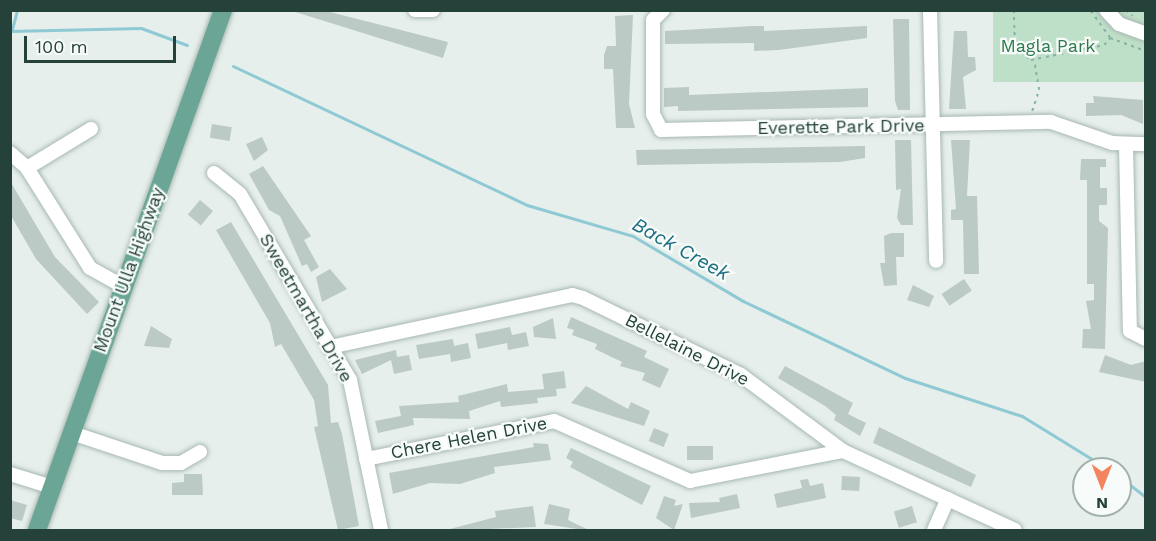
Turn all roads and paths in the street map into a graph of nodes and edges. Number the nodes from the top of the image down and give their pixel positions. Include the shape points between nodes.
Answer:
1 (223, 10) edge
2 (415, 10) edge
3 (433, 10) edge
4 (663, 10) edge
5 (930, 10) edge
6 (1014, 10) edge
7 (1090, 10) edge
8 (1106, 10) edge
9 (1126, 10) edge
10 (1141, 19) dead end
11 (1146, 34) edge
12 (1110, 38) junction
13 (1146, 51) edge
14 (1034, 60) junction
15 (1033, 122) junction
16 (932, 125) junction
17 (91, 129) dead end
18 (1146, 144) edge
19 (1126, 145) junction
20 (10, 153) edge
21 (27, 168) junction
22 (214, 173) dead end
23 (936, 261) dead end
24 (124, 287) junction
25 (1146, 339) edge
26 (330, 347) junction
27 (72, 433) junction
28 (843, 451) junction
29 (200, 452) dead end
30 (366, 459) junction
31 (10, 474) edge
32 (52, 487) junction
33 (948, 500) junction
34 (37, 531) edge
35 (381, 531) edge
36 (934, 531) edge
37 (1015, 531) edge

1 - 24 main road, Mount Ulla Highway
2 - 3 street
4 - 16 street, Everette Park Drive via 653,20 653,114 661,130
5 - 16 street
6 - 14 path via 1015,47
7 - 12 path
8 - 11 street via 1119,24
9 - 10 path
12 - 13 path
12 - 14 path via 1100,48
14 - 15 path via 1039,90
15 - 16 street, Everette Park Drive
15 - 19 street, Everette Park Drive via 1051,122
16 - 23 street
17 - 21 street
18 - 19 street, Everette Park Drive
19 - 25 street via 1130,332
20 - 21 street
21 - 24 street via 90,268
22 - 26 street, Sweetmartha Drive via 240,194
24 - 27 main road, Mount Ulla Highway
26 - 28 street, Bellelaine Drive via 572,295 741,375
26 - 30 street, Sweetmartha Drive via 350,380
27 - 29 street via 162,463 181,463
27 - 32 main road, Mount Ulla Highway
28 - 30 street, Chere Helen Drive via 690,481 554,421
28 - 33 street, Bellelaine Drive
30 - 35 street, Sweetmartha Drive
31 - 32 street
32 - 34 main road, Mount Ulla Highway
33 - 36 street
33 - 37 street, Bellelaine Drive

